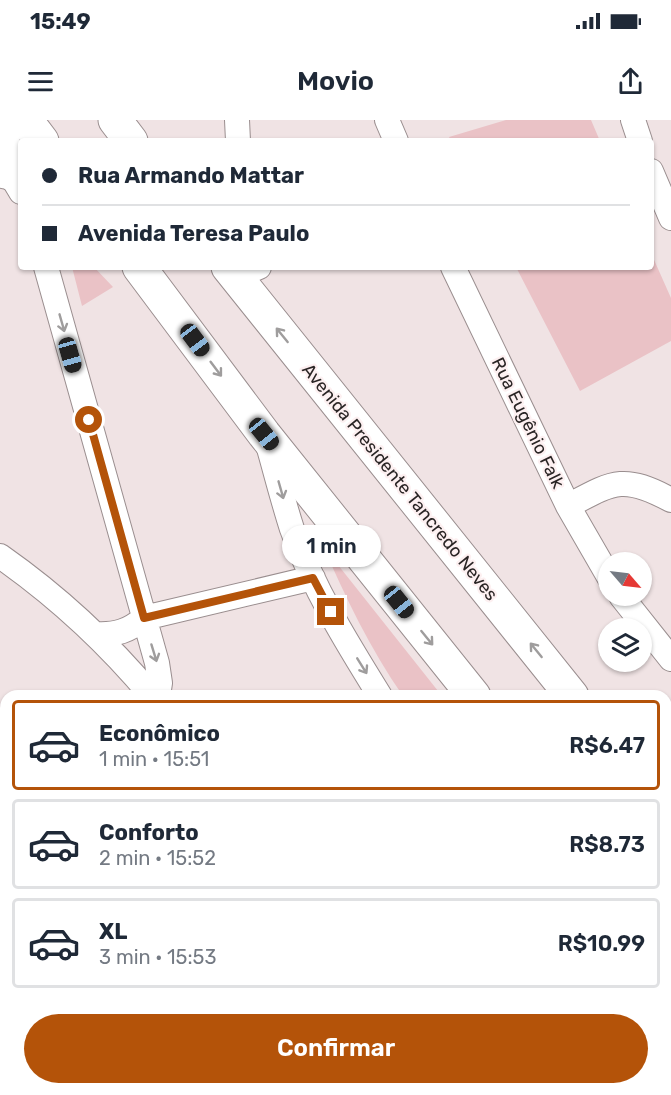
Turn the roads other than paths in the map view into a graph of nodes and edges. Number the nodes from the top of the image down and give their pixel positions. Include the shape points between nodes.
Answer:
1 (2, 120) edge
2 (26, 120) edge
3 (115, 120) edge
4 (237, 120) edge
5 (387, 120) edge
6 (633, 120) edge
7 (40, 138) edge
8 (129, 138) edge
9 (238, 138) edge
10 (395, 138) edge
11 (639, 138) edge
12 (9, 178) edge
13 (654, 178) edge
14 (671, 218) edge
15 (47, 270) edge
16 (141, 270) edge
17 (241, 270) edge
18 (454, 270) edge
19 (264, 434) junction
20 (671, 500) edge
21 (568, 506) junction
22 (0, 555) edge
23 (598, 560) edge
24 (313, 578) junction
25 (629, 606) edge
26 (144, 618) junction
27 (96, 634) junction
28 (671, 659) edge
29 (147, 690) edge
30 (159, 690) edge
31 (376, 690) edge
32 (469, 690) edge
33 (567, 690) edge

1 - 12 highway
2 - 7 highway
3 - 8 highway
4 - 9 street
5 - 10 street
6 - 11 street
13 - 14 street
15 -> 26 street
16 -> 19 highway
33 -> 17 highway, Avenida Presidente Tancredo Neves
18 - 21 street, Rua Eugênio Falk
19 -> 24 street via 292,530
19 -> 32 highway
20 - 21 street via 636,485 618,483
21 - 23 street, Rua Eugênio Falk
22 - 27 street via 40,584
24 - 26 street
24 -> 31 street
25 - 28 street
26 - 27 street via 122,632
26 -> 30 street via 157,663
27 - 29 street

